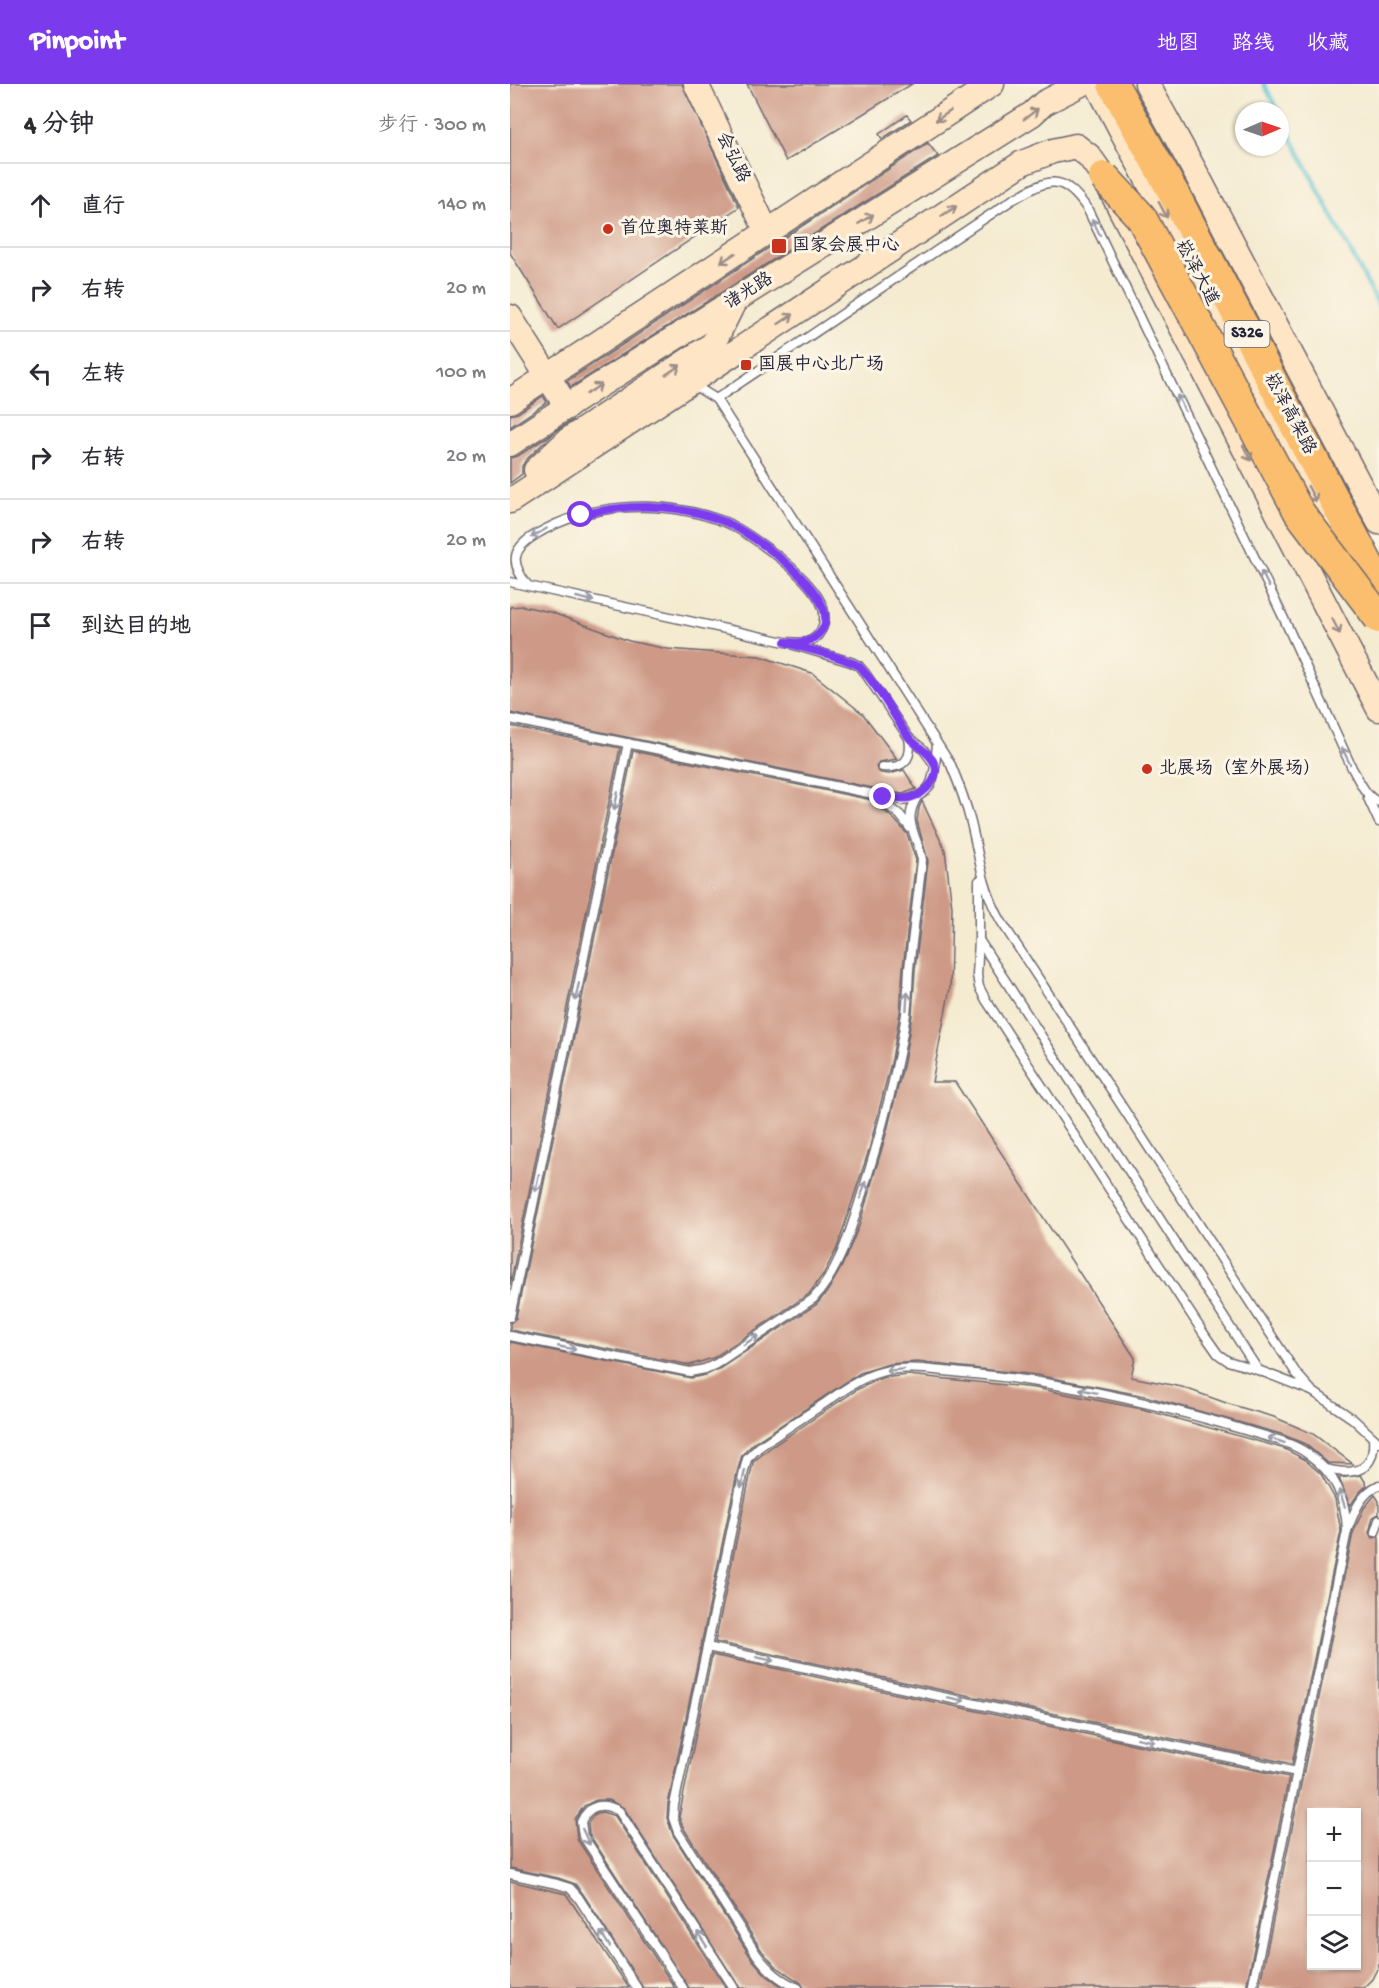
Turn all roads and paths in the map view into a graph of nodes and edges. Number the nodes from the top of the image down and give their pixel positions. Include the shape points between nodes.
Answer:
1 (696, 84) edge
2 (992, 84) edge
3 (1081, 84) edge
4 (1097, 84) edge
5 (1113, 84) edge
6 (1135, 84) edge
7 (1147, 84) edge
8 (1104, 177) junction
9 (768, 232) junction
10 (734, 302) junction
11 (510, 317) edge
12 (547, 376) junction
13 (689, 382) junction
14 (716, 399) junction
15 (510, 400) edge
16 (567, 407) junction
17 (510, 444) edge
18 (510, 494) edge
19 (510, 501) edge
20 (1379, 522) edge
21 (521, 545) junction
22 (1379, 549) edge
23 (510, 552) edge
24 (510, 582) edge
25 (1379, 585) edge
26 (528, 586) junction
27 (1379, 620) edge
28 (785, 642) junction
29 (1379, 709) edge
30 (510, 719) edge
31 (909, 738) junction
32 (628, 743) junction
33 (937, 744) junction
34 (935, 765) junction
35 (882, 767) dead end
36 (1362, 787) junction
37 (864, 793) junction
38 (917, 797) junction
39 (1379, 802) edge
40 (1379, 822) edge
41 (911, 830) junction
42 (977, 854) junction
43 (979, 940) junction
44 (510, 1317) edge
45 (510, 1336) edge
46 (1258, 1370) junction
47 (1312, 1391) junction
48 (1376, 1440) edge
49 (1327, 1469) junction
50 (1379, 1485) edge
51 (1379, 1520) edge
52 (1347, 1531) junction
53 (1375, 1532) dead end
54 (707, 1647) junction
55 (1297, 1772) junction
56 (510, 1874) edge
57 (637, 1988) edge
58 (682, 1988) edge
59 (734, 1988) edge
60 (798, 1988) edge
61 (1252, 1988) edge

1 - 9 main road, 会弘路
2 -> 9 main road
10 -> 3 main road, 诸光路 via 1044,103
4 -> 27 main road, 崧泽大道
5 - 25 highway, 崧泽高架路 / S326
6 - 22 highway, 崧泽高架路 / S326
7 - 20 main road
13 -> 8 main road via 1022,163 1076,146
8 - 27 highway, bridge via 1141,217 1299,512
8 -> 29 main road
9 -> 12 main road
16 -> 10 main road, 诸光路
18 -> 10 main road via 568,440 713,344
11 - 12 main road
12 - 15 main road
12 - 16 main road
13 - 14 lane
13 - 19 main road
14 - 33 lane
36 -> 14 lane via 1088,210 1078,194 1064,185 1043,182 1012,200
16 - 17 main road, 诸光路
21 - 23 lane
21 - 26 lane via 514,564
28 -> 21 lane via 804,643 814,638 823,629 822,606 792,567 726,523 653,506 610,508 552,525
24 - 26 lane
26 -> 28 lane
28 - 31 lane via 859,666
30 - 32 lane
31 - 34 lane via 923,748
31 - 35 lane via 908,758 893,768
32 - 37 lane
32 -> 44 lane
33 - 34 lane
33 - 42 lane via 962,793
34 - 38 lane via 935,778
36 - 39 lane
36 - 40 lane
37 - 38 lane via 902,800
37 - 41 lane via 888,805
38 - 41 lane via 909,818
45 -> 41 lane via 690,1372 716,1364 813,1299 824,1287 835,1270 869,1171 906,1013 922,860
42 - 43 lane
42 - 47 lane via 985,889 1001,921 1296,1373
43 - 46 lane
43 - 46 lane via 977,975 987,1000 1218,1354
46 - 47 lane
47 - 48 lane
48 - 49 lane via 1371,1460 1362,1469 1349,1473
52 -> 49 lane via 1340,1492
49 -> 54 lane via 1305,1452 1282,1442 1172,1410 1071,1387 928,1370 891,1369 866,1376 747,1459
50 - 52 lane via 1360,1501
51 - 53 lane
52 - 55 lane
54 -> 55 lane
54 - 60 lane via 673,1818 678,1832 767,1969
55 - 61 lane
57 -> 56 lane via 570,1888
59 -> 58 lane via 619,1811 610,1806 591,1808 581,1822 583,1836

